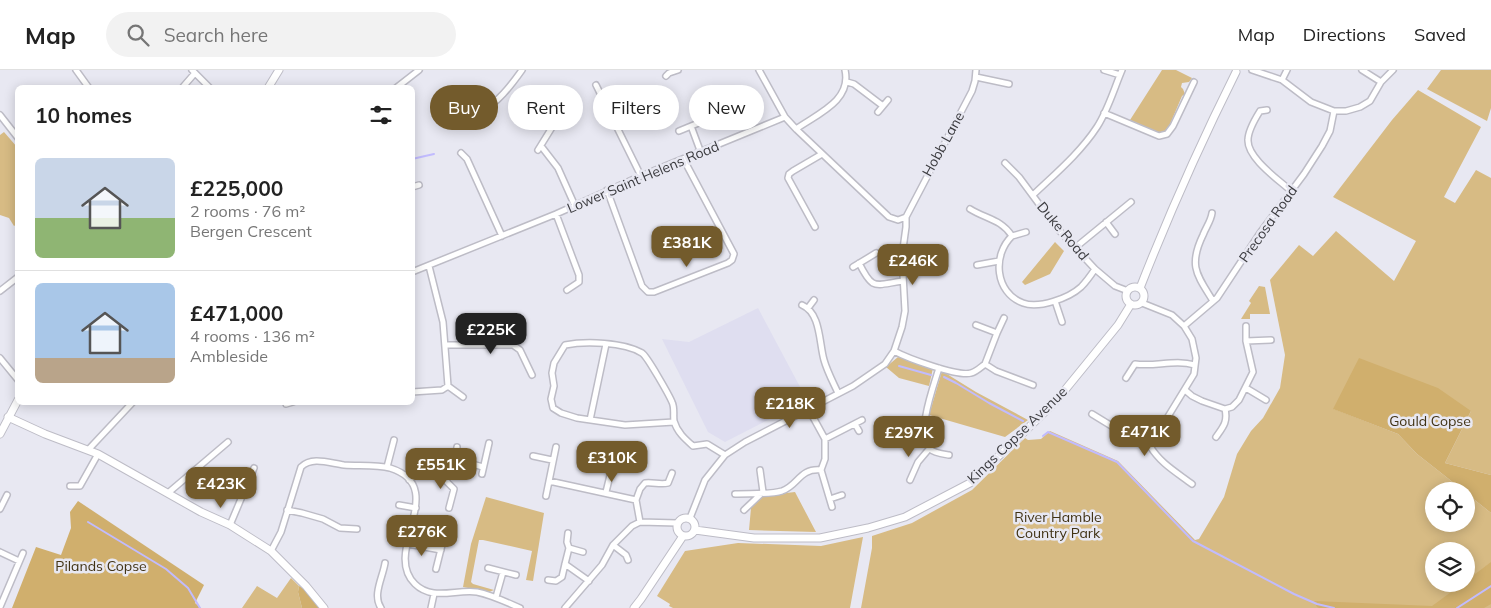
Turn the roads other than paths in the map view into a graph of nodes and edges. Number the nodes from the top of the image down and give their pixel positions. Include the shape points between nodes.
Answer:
1 (76, 70) edge
2 (279, 70) edge
3 (419, 70) edge
4 (522, 70) edge
5 (678, 70) edge
6 (759, 70) edge
7 (845, 70) edge
8 (976, 70) edge
9 (1104, 70) edge
10 (1245, 70) edge
11 (1252, 70) edge
12 (1287, 70) edge
13 (1362, 70) edge
14 (1393, 70) edge
15 (194, 71) edge
16 (1234, 71) edge
17 (1121, 72) edge
18 (667, 73) edge
19 (976, 77) junction
20 (1282, 80) junction
21 (847, 82) junction
22 (1194, 82) dead end
23 (1381, 82) junction
24 (1009, 84) dead end
25 (87, 85) edge
26 (184, 85) edge
27 (207, 85) edge
28 (270, 85) edge
29 (400, 85) edge
30 (1184, 86) dead end
31 (1190, 88) junction
32 (498, 99) edge
33 (888, 100) dead end
34 (883, 106) junction
35 (1255, 106) dead end
36 (1267, 110) dead end
37 (1260, 111) junction
38 (1334, 111) junction
39 (878, 112) dead end
40 (1104, 113) junction
41 (0, 115) edge
42 (785, 118) junction
43 (689, 127) edge
44 (796, 129) junction
45 (551, 130) dead end
46 (618, 130) edge
47 (692, 130) edge
48 (679, 131) dead end
49 (15, 134) edge
50 (461, 153) dead end
51 (701, 153) junction
52 (822, 154) junction
53 (684, 160) junction
54 (1005, 163) dead end
55 (641, 176) junction
56 (419, 185) dead end
57 (415, 187) edge
58 (607, 190) junction
59 (1291, 191) junction
60 (1033, 195) junction
61 (1131, 202) dead end
62 (575, 206) junction
63 (970, 209) dead end
64 (1212, 213) dead end
65 (556, 214) junction
66 (906, 217) junction
67 (1106, 222) junction
68 (813, 225) dead end
69 (1026, 232) dead end
70 (1115, 234) dead end
71 (502, 236) junction
72 (1012, 236) junction
73 (1076, 247) junction
74 (876, 252) dead end
75 (998, 261) junction
76 (859, 263) junction
77 (977, 265) dead end
78 (429, 266) junction
79 (853, 267) dead end
80 (1095, 269) junction
81 (415, 271) edge
82 (15, 279) edge
83 (903, 281) junction
84 (1140, 288) junction
85 (567, 290) dead end
86 (0, 291) edge
87 (1128, 291) junction
88 (814, 300) dead end
89 (1055, 301) junction
90 (1213, 301) junction
91 (1142, 303) junction
92 (1131, 304) junction
93 (802, 305) dead end
94 (808, 308) junction
95 (1066, 312) dead end
96 (1060, 314) junction
97 (1004, 318) dead end
98 (1062, 322) dead end
99 (976, 325) dead end
100 (1184, 326) junction
101 (1246, 326) dead end
102 (997, 333) junction
103 (1271, 340) dead end
104 (1246, 341) junction
105 (606, 344) junction
106 (445, 345) junction
107 (894, 352) junction
108 (0, 358) edge
109 (985, 364) junction
110 (1195, 365) junction
111 (939, 368) junction
112 (532, 375) dead end
113 (15, 376) edge
114 (1126, 378) dead end
115 (1033, 384) dead end
116 (448, 386) junction
117 (1246, 388) junction
118 (1186, 390) junction
119 (415, 392) edge
120 (838, 393) junction
121 (463, 397) dead end
122 (1266, 400) dead end
123 (15, 405) edge
124 (130, 405) edge
125 (808, 408) junction
126 (1225, 409) junction
127 (1092, 414) dead end
128 (8, 417) junction
129 (590, 420) junction
130 (862, 420) dead end
131 (674, 422) junction
132 (855, 424) junction
133 (859, 432) dead end
134 (0, 433) edge
135 (1216, 437) dead end
136 (825, 439) junction
137 (394, 440) dead end
138 (228, 442) dead end
139 (489, 443) dead end
140 (1150, 446) junction
141 (457, 447) dead end
142 (556, 447) dead end
143 (929, 449) junction
144 (88, 450) junction
145 (98, 454) junction
146 (947, 454) dead end
147 (725, 455) junction
148 (532, 456) dead end
149 (614, 459) dead end
150 (552, 460) junction
151 (455, 462) junction
152 (387, 467) junction
153 (483, 467) junction
154 (254, 468) dead end
155 (760, 470) dead end
156 (821, 470) junction
157 (446, 473) junction
158 (672, 473) dead end
159 (482, 474) dead end
160 (409, 480) junction
161 (910, 480) dead end
162 (549, 481) junction
163 (447, 482) junction
164 (440, 483) dead end
165 (1192, 484) dead end
166 (70, 486) dead end
167 (606, 492) junction
168 (763, 492) junction
169 (168, 494) junction
170 (735, 494) dead end
171 (7, 495) dead end
172 (842, 495) dead end
173 (546, 496) dead end
174 (830, 499) junction
175 (636, 500) junction
176 (399, 505) dead end
177 (832, 506) dead end
178 (416, 508) junction
179 (449, 508) dead end
180 (0, 509) edge
181 (287, 510) junction
182 (744, 510) dead end
183 (690, 518) junction
184 (640, 522) junction
185 (678, 522) junction
186 (230, 525) junction
187 (357, 530) dead end
188 (695, 530) junction
189 (568, 533) dead end
190 (683, 536) junction
191 (444, 537) dead end
192 (408, 544) junction
193 (613, 546) junction
194 (569, 548) junction
195 (440, 550) junction
196 (271, 551) junction
197 (0, 552) edge
198 (583, 552) dead end
199 (23, 553) dead end
200 (628, 557) dead end
201 (19, 561) junction
202 (385, 563) dead end
203 (565, 564) junction
204 (436, 568) dead end
205 (488, 568) dead end
206 (503, 572) junction
207 (516, 575) dead end
208 (548, 580) dead end
209 (589, 581) junction
210 (434, 594) junction
211 (496, 597) junction
212 (0, 607) edge
213 (569, 607) edge
214 (324, 608) edge
215 (381, 608) edge
216 (431, 608) edge
217 (520, 608) edge
218 (634, 608) edge

1 - 25 street
2 - 28 street
3 - 29 street
4 - 32 street
5 - 18 street
6 - 42 street
7 - 21 street
8 - 19 street, Hobb Lane
9 - 17 street
10 - 16 street
11 - 20 street
12 - 20 street
13 - 23 street
14 - 23 street
15 - 26 street
15 - 27 street
16 - 84 street
17 - 40 street
19 - 24 street
19 - 66 street, Hobb Lane via 959,118
20 - 38 street via 1312,102
21 - 34 street
21 - 44 street via 836,102
22 - 31 street
23 - 38 street via 1370,101 1346,111
30 - 31 street
31 - 40 street via 1167,134 1159,136
33 - 34 street
34 - 39 street
35 - 37 street
36 - 37 street
37 - 59 street via 1248,140 1250,149 1254,157
38 - 59 street, Precosa Road via 1330,131 1322,146
40 - 60 street via 1076,153
41 - 49 street
42 - 44 street
42 - 51 street, Lower Saint Helens Road
43 - 48 street
44 - 52 street
45 - 62 street via 539,148 558,168
46 - 55 street
47 - 51 street
50 - 71 street
51 - 53 street, Lower Saint Helens Road
52 - 66 street via 889,217 898,220
52 - 68 street via 793,171 788,178
53 - 55 street, Lower Saint Helens Road
53 - 58 street via 734,254 731,261 719,267 648,292 642,286
54 - 60 street, Duke Road
55 - 58 street, Lower Saint Helens Road
56 - 57 street
58 - 62 street, Lower Saint Helens Road
59 - 90 street, Precosa Road
60 - 73 street, Duke Road via 1045,214
61 - 67 street
62 - 65 street, Lower Saint Helens Road
63 - 72 street via 1005,226
64 - 90 street via 1194,266
65 - 71 street, Lower Saint Helens Road
65 - 85 street via 579,275 579,282
66 - 83 street
67 - 70 street
67 - 73 street
69 - 72 street
71 - 78 street, Lower Saint Helens Road
72 - 75 street
73 - 80 street, Duke Road
74 - 76 street
75 - 77 street
75 - 89 street via 1004,288 1016,299 1038,304
76 - 79 street
76 - 83 street via 868,281 879,284
78 - 81 street, Lower Saint Helens Road
78 - 106 street via 443,322
80 - 87 street, Duke Road via 1115,286
80 - 89 street via 1080,288
82 - 86 street
83 - 107 street via 905,312
84 - 87 street via 1133,287
84 - 91 street via 1144,294
87 - 92 street via 1127,300
88 - 94 street
89 - 96 street
90 - 100 street, Precosa Road
91 - 92 street
91 - 100 street via 1172,316
92 - 188 street, Kings Copse Avenue via 1118,325 1056,401 1023,433 970,483 905,518 820,538 754,538
93 - 94 street
94 - 120 street via 815,319 824,361
95 - 96 street
96 - 98 street
97 - 102 street
99 - 102 street
100 - 110 street via 1192,339
101 - 104 street
102 - 109 street
103 - 104 street
104 - 117 street via 1253,372
105 - 129 street
105 - 129 street via 581,342 566,345 554,363 553,408 560,413
105 - 131 street via 644,354 673,404
106 - 112 street via 513,345 520,350
106 - 116 street
107 - 111 street
107 - 120 street via 885,364
108 - 113 street
109 - 111 street via 971,373 958,374
109 - 115 street
110 - 114 street via 1177,362 1154,366 1135,364
110 - 118 street
111 - 143 street via 924,424
116 - 119 street via 442,390
116 - 121 street
117 - 122 street
117 - 126 street via 1232,407
118 - 126 street via 1202,401
118 - 140 street
120 - 125 street
123 - 128 street
124 - 144 street
125 - 136 street
125 - 147 street
126 - 135 street via 1226,423
127 - 140 street via 1141,444
128 - 134 street
128 - 144 street
129 - 131 street via 625,425
130 - 132 street
131 - 147 street via 682,437 693,446 707,444
132 - 133 street
132 - 136 street
136 - 156 street via 825,459
137 - 152 street
138 - 169 street
139 - 153 street
140 - 165 street via 1155,455
141 - 151 street
142 - 150 street
143 - 146 street
143 - 161 street via 918,462 915,475
144 - 145 street
145 - 166 street via 80,486
145 - 169 street
147 - 183 street via 705,480
148 - 150 street
149 - 167 street
150 - 162 street
151 - 153 street
151 - 157 street
152 - 160 street
152 - 181 street via 306,462 301,467
153 - 159 street
154 - 186 street
155 - 168 street
156 - 168 street via 812,469 804,473 783,490
156 - 174 street
157 - 160 street via 424,469
157 - 163 street
158 - 175 street via 668,483 645,483
160 - 178 street via 416,492
162 - 167 street
162 - 173 street
163 - 164 street
163 - 179 street via 454,490
167 - 175 street
168 - 170 street
168 - 182 street
169 - 186 street
171 - 180 street
172 - 174 street
174 - 177 street
175 - 184 street
176 - 178 street
178 - 192 street
181 - 187 street via 323,519 340,528
181 - 196 street
183 - 185 street via 682,518
183 - 188 street via 695,522
184 - 185 street
184 - 193 street
185 - 190 street via 678,531
186 - 196 street
188 - 190 street via 691,535
189 - 194 street
190 - 218 street
191 - 195 street
192 - 195 street
192 - 210 street via 404,558 406,572 419,588
193 - 200 street
193 - 209 street
194 - 198 street
194 - 203 street
195 - 204 street
196 - 214 street
197 - 201 street
199 - 201 street
201 - 212 street
202 - 215 street via 386,572 377,601
203 - 208 street via 562,577 556,581
203 - 209 street
205 - 206 street
206 - 207 street
206 - 211 street
209 - 213 street
210 - 211 street via 475,592
210 - 216 street
211 - 217 street

